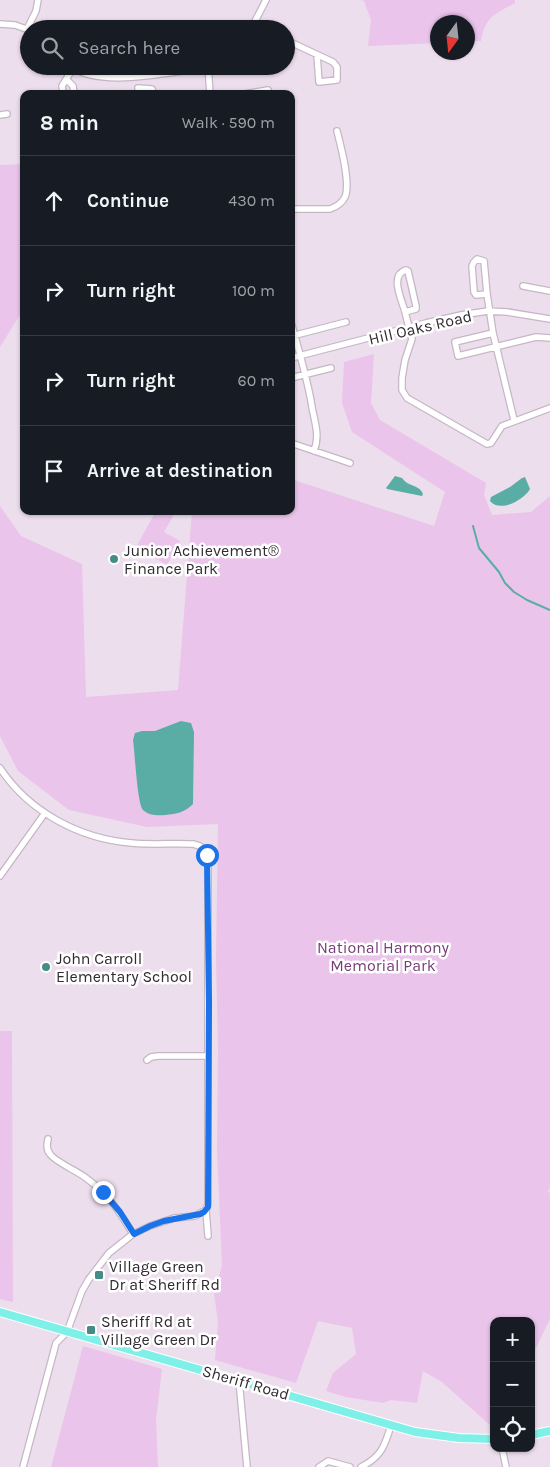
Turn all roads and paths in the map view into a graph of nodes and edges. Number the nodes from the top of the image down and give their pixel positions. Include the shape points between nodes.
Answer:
1 (38, 0) edge
2 (266, 0) edge
3 (32, 20) edge
4 (255, 20) edge
5 (0, 24) edge
6 (20, 27) edge
7 (295, 44) edge
8 (317, 54) junction
9 (69, 75) edge
10 (87, 75) edge
11 (145, 75) edge
12 (207, 75) edge
13 (136, 76) junction
14 (67, 80) junction
15 (63, 90) edge
16 (74, 90) edge
17 (139, 90) edge
18 (209, 90) edge
19 (337, 131) dead end
20 (295, 210) edge
21 (523, 286) dead end
22 (550, 291) edge
23 (487, 294) junction
24 (488, 311) junction
25 (405, 312) junction
26 (550, 319) edge
27 (346, 322) dead end
28 (409, 328) junction
29 (493, 333) junction
30 (295, 335) edge
31 (550, 338) edge
32 (295, 342) edge
33 (496, 346) junction
34 (300, 356) junction
35 (295, 357) edge
36 (331, 368) dead end
37 (306, 374) junction
38 (295, 377) edge
39 (550, 408) edge
40 (514, 420) junction
41 (295, 444) edge
42 (314, 450) junction
43 (350, 463) dead end
44 (0, 768) edge
45 (45, 813) junction
46 (0, 876) edge
47 (208, 1056) junction
48 (147, 1060) dead end
49 (48, 1139) dead end
50 (206, 1210) junction
51 (134, 1234) junction
52 (208, 1236) dead end
53 (0, 1312) edge
54 (67, 1332) junction
55 (239, 1380) junction
56 (391, 1425) junction
57 (550, 1431) edge
58 (535, 1434) edge
59 (490, 1438) edge
60 (503, 1452) edge
61 (23, 1467) edge
62 (248, 1467) edge
63 (319, 1467) edge
64 (350, 1467) edge
65 (361, 1467) edge
66 (506, 1467) edge

1 - 3 street
2 - 4 street
5 - 6 street
7 - 8 street
8 - 8 street via 319,82 338,80 333,62
9 - 14 street
10 - 13 street via 112,79
11 - 13 street
12 - 18 street
13 - 17 street
14 - 15 street
14 - 16 street
19 - 20 street via 347,185 343,200 330,209
21 - 22 street
23 - 23 street via 484,261 477,259 472,266 474,292 476,295
23 - 24 street
24 - 26 street, Hill Oaks Road
24 - 28 street, Hill Oaks Road
24 - 29 street
25 - 25 street via 397,280 398,275 406,270 416,309
25 - 28 street
27 - 30 street
28 - 34 street, Hill Oaks Road
28 - 40 street via 412,342 405,360 402,386 407,398 487,444 500,428
29 - 33 street
29 - 33 street via 456,342 458,356
31 - 33 street via 536,337
32 - 34 street
33 - 40 street
34 - 35 street, Hill Oaks Road
34 - 37 street
36 - 37 street
37 - 38 street
37 - 42 street via 317,431
39 - 40 street
41 - 42 street
42 - 43 street
44 - 45 street via 23,796
45 - 46 street
45 - 47 street via 78,831 114,841 197,845 204,849 208,858
47 - 48 street via 158,1056
47 - 50 street
49 - 51 street via 50,1155 103,1192
50 - 51 street via 195,1216 164,1221
50 - 52 street
51 - 54 street via 109,1253 89,1279
53 - 54 main road, Sheriff Road
54 - 55 main road, Sheriff Road
54 - 61 street via 56,1343
55 - 56 main road, Sheriff Road
55 - 62 street
56 - 59 main road, Sheriff Road via 435,1436
56 - 65 street via 378,1455
57 - 58 main road
60 - 66 street
63 - 64 street via 328,1461

